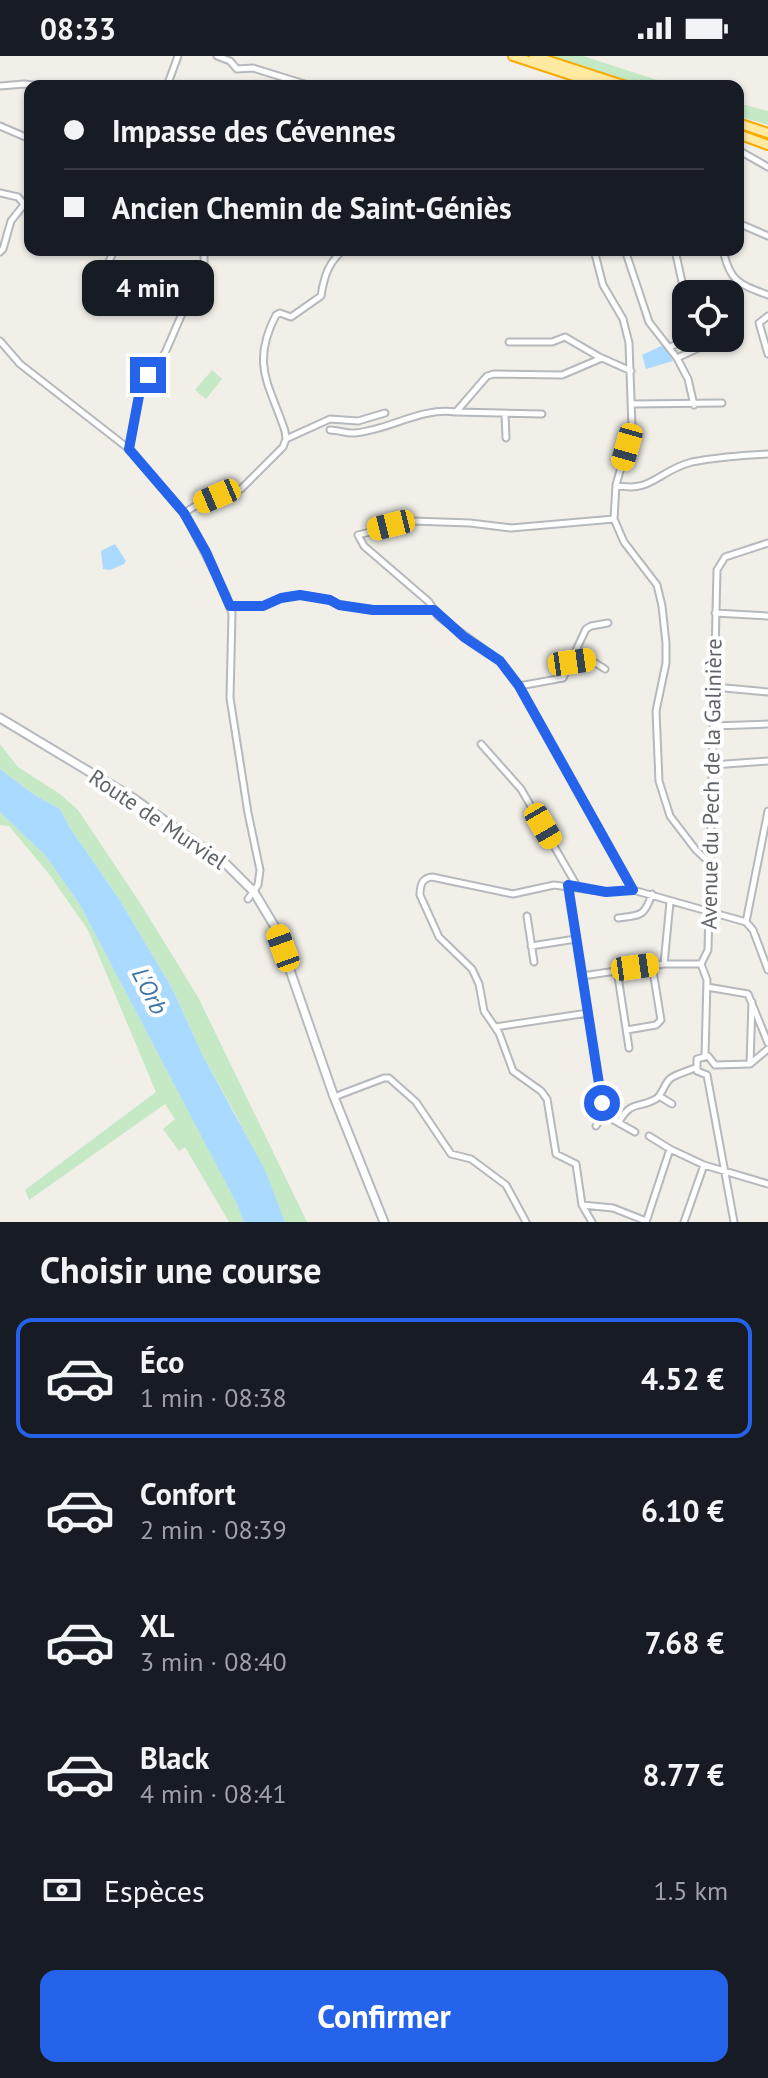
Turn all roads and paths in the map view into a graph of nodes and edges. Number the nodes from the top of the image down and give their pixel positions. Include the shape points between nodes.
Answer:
1 (178, 56) edge
2 (217, 56) edge
3 (513, 56) edge
4 (534, 56) edge
5 (169, 80) edge
6 (291, 80) edge
7 (586, 80) edge
8 (608, 80) edge
9 (24, 84) edge
10 (0, 86) edge
11 (744, 123) edge
12 (0, 126) edge
13 (768, 130) edge
14 (744, 134) edge
15 (24, 136) edge
16 (768, 142) edge
17 (744, 153) edge
18 (768, 167) edge
19 (0, 193) edge
20 (23, 203) joint
21 (744, 226) edge
22 (768, 236) edge
23 (0, 252) edge
24 (111, 256) edge
25 (204, 256) edge
26 (336, 256) edge
27 (596, 256) edge
28 (627, 256) edge
29 (676, 256) edge
30 (725, 256) edge
31 (105, 271) dead end
32 (682, 280) edge
33 (768, 295) edge
34 (768, 316) edge
35 (0, 341) edge
36 (509, 342) dead end
37 (670, 347) joint
38 (690, 352) edge
39 (768, 354) edge
40 (602, 358) junction
41 (677, 358) junction
42 (631, 371) junction
43 (722, 403) dead end
44 (632, 404) junction
45 (694, 405) junction
46 (456, 412) junction
47 (385, 413) dead end
48 (505, 414) junction
49 (542, 414) dead end
50 (330, 430) dead end
51 (506, 438) dead end
52 (286, 439) junction
53 (129, 449) junction
54 (768, 454) edge
55 (616, 485) junction
56 (184, 513) junction
57 (614, 519) junction
58 (768, 543) edge
59 (230, 606) junction
60 (434, 610) junction
61 (715, 613) junction
62 (768, 616) edge
63 (608, 623) dead end
64 (572, 662) junction
65 (605, 669) dead end
66 (519, 686) junction
67 (714, 687) junction
68 (768, 692) edge
69 (0, 718) edge
70 (768, 724) edge
71 (713, 726) junction
72 (481, 744) dead end
73 (768, 761) edge
74 (712, 765) junction
75 (768, 811) edge
76 (710, 845) junction
77 (697, 851) junction
78 (710, 863) junction
79 (568, 885) junction
80 (577, 886) junction
81 (633, 890) junction
82 (652, 894) junction
83 (251, 895) junction
84 (670, 902) junction
85 (709, 913) junction
86 (527, 916) dead end
87 (618, 918) dead end
88 (746, 922) junction
89 (576, 939) junction
90 (531, 946) junction
91 (534, 962) dead end
92 (664, 964) junction
93 (701, 964) junction
94 (652, 965) junction
95 (617, 970) junction
96 (768, 970) edge
97 (582, 976) junction
98 (707, 987) junction
99 (752, 1001) junction
100 (588, 1013) junction
101 (495, 1027) junction
102 (627, 1030) junction
103 (768, 1043) edge
104 (629, 1048) dead end
105 (768, 1049) edge
106 (705, 1056) junction
107 (750, 1064) junction
108 (715, 1065) junction
109 (695, 1068) junction
110 (707, 1075) junction
111 (659, 1096) junction
112 (334, 1097) junction
113 (602, 1103) dead end
114 (672, 1104) dead end
115 (619, 1122) junction
116 (596, 1126) dead end
117 (635, 1132) dead end
118 (649, 1136) dead end
119 (670, 1149) junction
120 (704, 1165) junction
121 (726, 1171) junction
122 (768, 1184) edge
123 (582, 1205) junction
124 (384, 1222) edge
125 (526, 1222) edge
126 (592, 1222) edge
127 (646, 1222) edge
128 (684, 1222) edge
129 (734, 1222) edge

1 - 5 street
2 - 6 street via 237,69 253,68
3 - 7 highway
4 - 8 highway
9 - 10 street
11 - 13 highway
12 - 15 street
14 - 16 highway
17 - 18 street
19 - 20 street
20 - 23 street
21 - 22 street
24 - 31 street
25 - 53 street via 201,283 165,353 141,385
26 - 52 street via 324,275 321,296 291,317 276,315 265,344 264,379
27 - 42 street via 603,285 628,332
28 - 37 street via 649,322
29 - 32 street
30 - 33 street via 739,284
34 - 39 street via 759,323
35 - 53 street via 20,364
36 - 40 street via 565,337
37 - 41 street
38 - 41 street
40 - 42 street
40 - 46 street via 562,375 487,376
41 - 45 street
42 - 44 street
43 - 45 street
44 - 45 street
44 - 55 street via 632,428
46 - 48 street
46 - 50 street via 430,412 353,434
47 - 52 street via 358,421 330,419
48 - 49 street
48 - 51 street
52 - 56 street via 241,489
53 - 56 street
54 - 55 street via 673,467 641,487
55 - 57 street
56 - 59 street
57 - 60 street via 511,528 412,521 358,535
57 - 77 street via 624,542 657,585 666,643 656,711 659,781 670,816
58 - 61 street, Avenue du Pech de la Galinière via 735,552 719,563
59 - 60 street via 263,606 300,595 373,610
59 - 83 street via 230,698 260,870
60 - 66 street via 500,661
61 - 62 street
61 - 67 street, Avenue du Pech de la Galinière
63 - 64 street via 586,629
64 - 65 street via 589,659
64 - 66 street via 559,680
66 - 81 street
67 - 68 street
67 - 71 street, Avenue du Pech de la Galinière
69 - 83 main road, Route de Murviel via 133,798 226,864
70 - 71 street
71 - 74 street, Avenue du Pech de la Galinière
72 - 80 street via 521,789
73 - 74 street
74 - 76 street, Avenue du Pech de la Galinière
75 - 88 street
76 - 77 street
76 - 78 street, Avenue du Pech de la Galinière
77 - 78 street
78 - 85 street, Avenue du Pech de la Galinière
79 - 80 street
79 - 89 street
79 - 101 street via 513,894 432,877 422,883 420,895 434,928 472,969 484,1011
80 - 81 street
81 - 82 street
82 - 84 street
82 - 87 street via 645,912
83 - 112 main road, Route de Murviel via 275,927
84 - 85 street
84 - 92 street
85 - 88 street
85 - 93 street, Avenue du Pech de la Galinière via 708,950
86 - 90 street
88 - 96 street
89 - 90 street
89 - 97 street
90 - 91 street
92 - 93 street
92 - 94 street
93 - 98 street, Avenue du Pech de la Galinière
94 - 95 street
94 - 102 street via 661,1020
95 - 97 street
95 - 102 street
97 - 100 street
98 - 99 street via 743,991
98 - 106 street, Avenue du Pech de la Galinière
99 - 103 street
99 - 107 street
100 - 101 street
100 - 113 street
101 - 123 street via 513,1071 547,1099 556,1154 576,1164
102 - 104 street
105 - 107 street
106 - 108 street
106 - 109 street via 697,1059
107 - 108 street
108 - 110 street
109 - 110 street
109 - 111 street via 669,1079
110 - 121 street
111 - 114 street
111 - 115 street via 625,1110
112 - 124 main road, Route de Murviel
112 - 125 street via 389,1078 416,1102 451,1154 471,1159 506,1185
115 - 116 street via 603,1114
115 - 117 street
118 - 119 street
119 - 120 street
119 - 127 street
120 - 121 street
120 - 128 street
121 - 122 street
121 - 129 street
123 - 126 street
123 - 127 street via 613,1208

